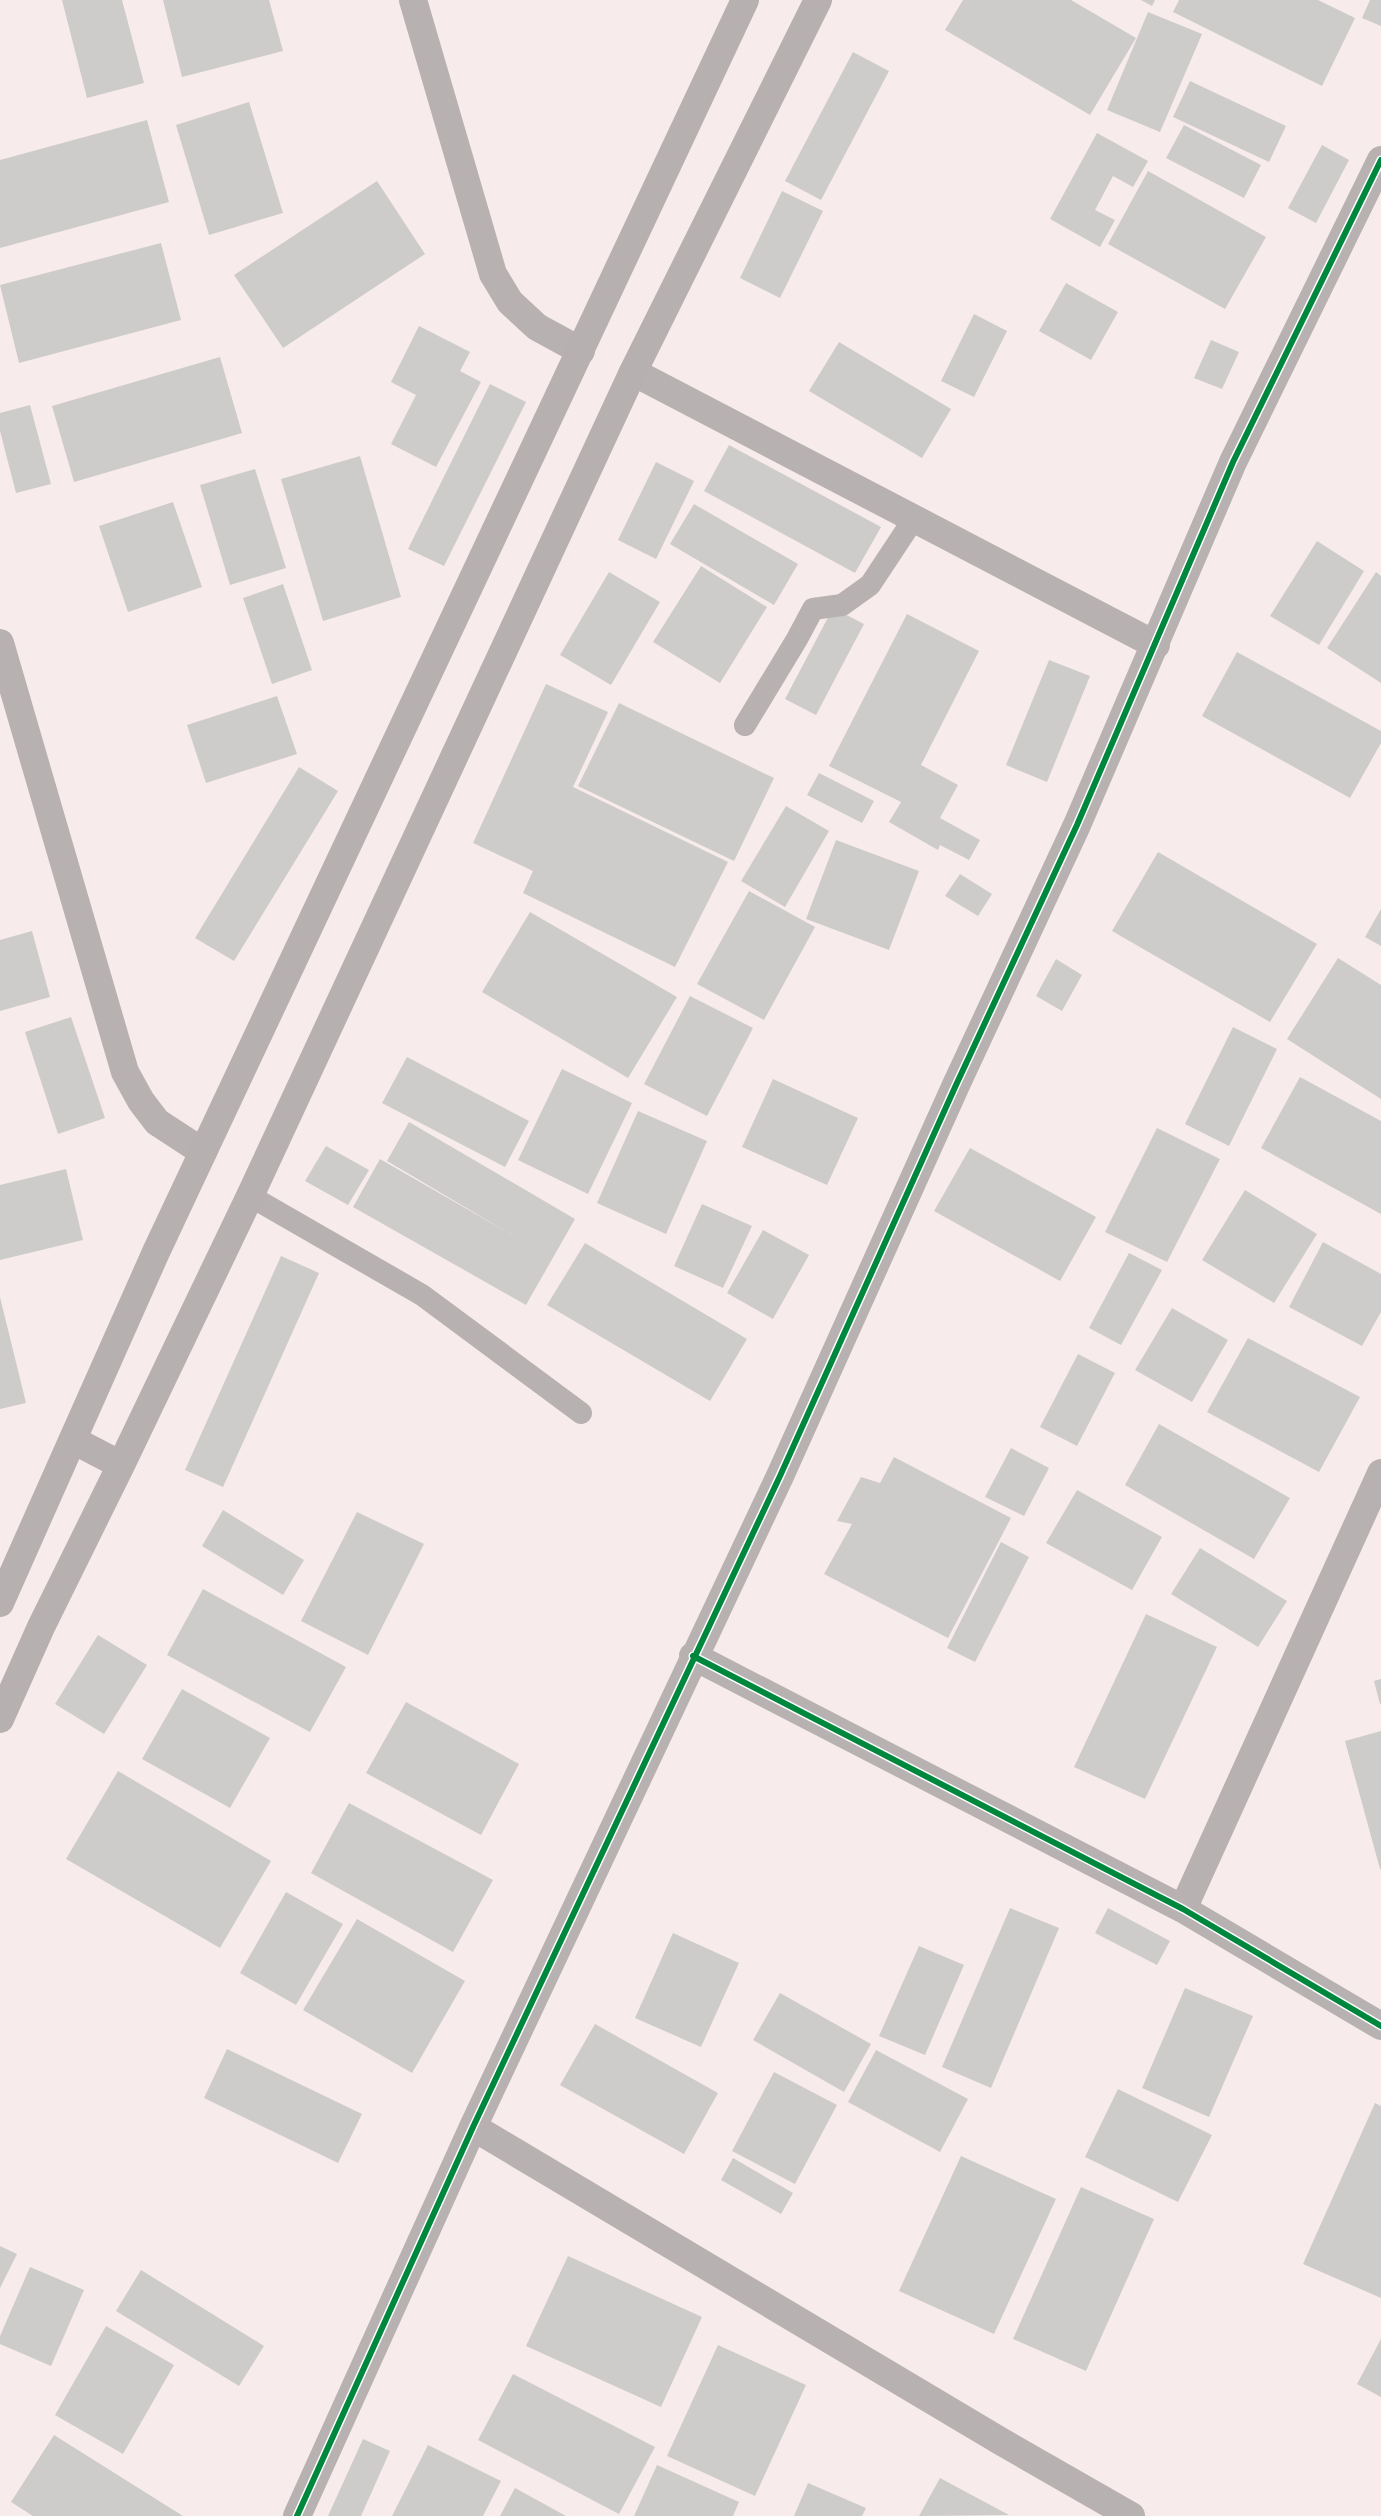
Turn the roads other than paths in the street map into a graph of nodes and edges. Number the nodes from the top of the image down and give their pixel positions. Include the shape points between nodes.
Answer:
1 (413, 0) edge
2 (745, 0) edge
3 (818, 0) edge
4 (1381, 160) edge
5 (581, 351) junction
6 (633, 372) junction
7 (913, 520) junction
8 (0, 643) edge
9 (1156, 645) junction
10 (745, 725) dead end
11 (203, 1152) junction
12 (250, 1196) junction
13 (581, 1413) dead end
14 (73, 1440) junction
15 (122, 1465) junction
16 (1381, 1473) edge
17 (0, 1603) edge
18 (693, 1656) junction
19 (0, 1719) edge
20 (1183, 1909) junction
21 (1381, 2026) edge
22 (473, 2127) junction
23 (297, 2516) edge
24 (1131, 2516) edge

1 - 5 street via 493,274 510,302 536,327
2 - 5 main road
3 - 6 main road
4 - 9 street via 1233,462
5 - 11 main road
6 - 7 street
6 - 12 main road
7 - 9 street
7 - 10 lane via 870,585 842,605 813,609
8 - 11 street via 125,1072 157,1122
9 - 18 street via 1077,826 780,1476
11 - 14 main road
12 - 13 lane via 422,1295
12 - 15 main road
14 - 15 main road
14 - 17 main road
15 - 19 main road via 41,1627
16 - 20 street
18 - 20 street
18 - 22 street
20 - 21 street
22 - 23 street
22 - 24 street

